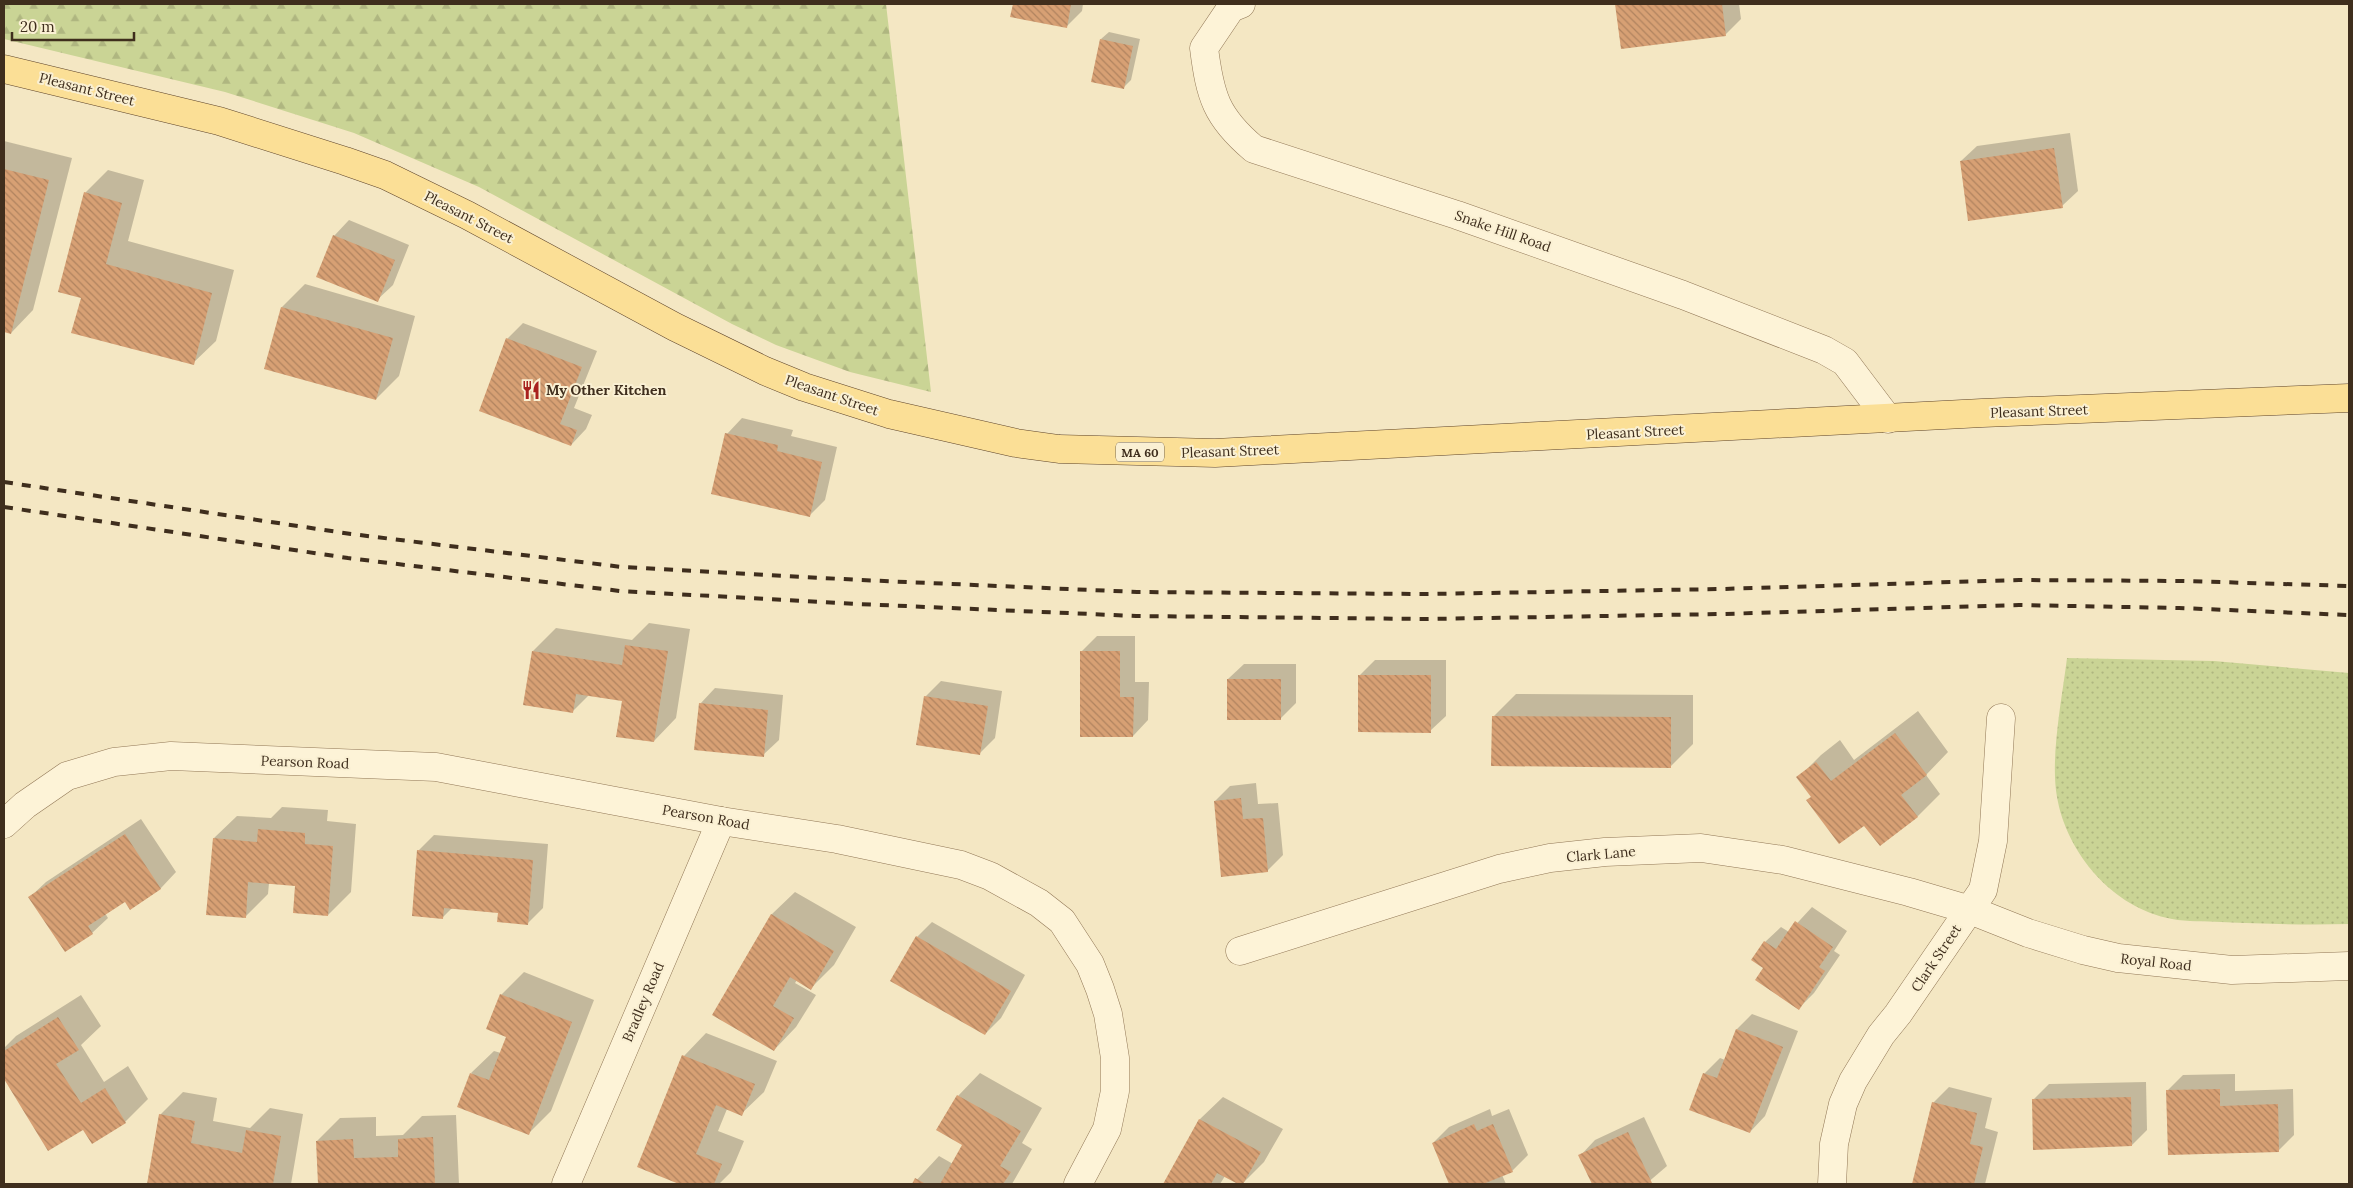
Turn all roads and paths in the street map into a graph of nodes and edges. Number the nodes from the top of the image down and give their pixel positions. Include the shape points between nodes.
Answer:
1 (1241, 4) edge
2 (4, 69) edge
3 (2349, 398) edge
4 (1888, 419) junction
5 (2001, 718) dead end
6 (721, 821) junction
7 (4, 824) edge
8 (1970, 910) junction
9 (1240, 951) dead end
10 (2349, 972) edge
11 (566, 1184) edge
12 (1078, 1184) edge
13 (1832, 1184) edge

1 - 4 street, Snake Hill Road via 1232,8 1204,48 1208,83 1222,117 1254,149 1684,295 1824,350 1845,362
2 - 4 main road, Pleasant Street / MA 60 via 227,124 353,164 466,215 765,372 889,414 1016,443 1059,449 1216,453
3 - 4 main road, Pleasant Street / MA 60
5 - 8 street, Clark Street via 1993,841 1983,890
6 - 7 street, Pearson Road via 436,767 171,756 114,762 67,776
6 - 11 street, Bradley Road
6 - 12 street, Pearson Road via 837,839 961,865 990,876 1039,903 1062,921 1090,964 1100,989 1108,1014 1115,1058 1115,1092 1107,1129
8 - 9 street, Clark Lane via 1782,860 1701,848 1606,852 1550,858 1499,869
8 - 10 street, Royal Road via 2028,933 2118,958 2232,970
8 - 13 street, Clark Street via 1881,1035 1853,1081 1834,1144

